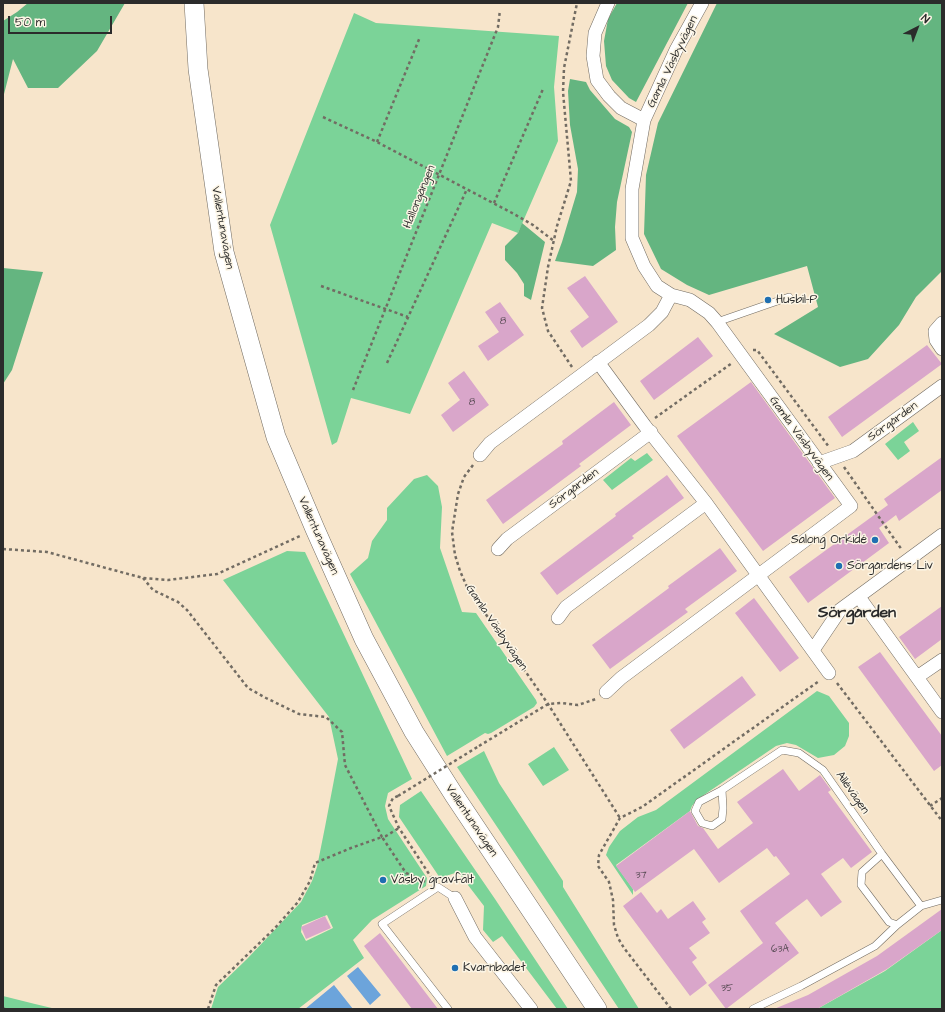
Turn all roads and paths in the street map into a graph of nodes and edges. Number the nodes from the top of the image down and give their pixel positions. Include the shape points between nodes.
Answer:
1 (194, 3) edge
2 (577, 3) edge
3 (608, 3) edge
4 (702, 3) edge
5 (500, 10) dead end
6 (420, 37) dead end
7 (542, 89) dead end
8 (323, 117) dead end
9 (644, 120) junction
10 (377, 142) junction
11 (439, 174) junction
12 (467, 189) junction
13 (494, 203) junction
14 (554, 241) junction
15 (320, 286) dead end
16 (671, 295) junction
17 (789, 297) dead end
18 (385, 309) junction
19 (408, 317) junction
20 (717, 322) junction
21 (942, 323) edge
22 (942, 349) edge
23 (598, 362) junction
24 (387, 363) dead end
25 (579, 376) junction
26 (942, 386) edge
27 (353, 390) dead end
28 (651, 432) junction
29 (480, 455) joint
30 (819, 463) junction
31 (706, 503) junction
32 (315, 529) junction
33 (942, 535) edge
34 (3, 549) edge
35 (498, 549) dead end
36 (759, 576) junction
37 (142, 578) junction
38 (858, 597) junction
39 (558, 618) dead end
40 (813, 650) junction
41 (942, 660) edge
42 (830, 673) junction
43 (917, 678) junction
44 (606, 692) joint
45 (548, 704) junction
46 (942, 712) edge
47 (722, 790) junction
48 (942, 798) edge
49 (930, 806) junction
50 (620, 818) junction
51 (942, 821) edge
52 (399, 828) junction
53 (382, 837) junction
54 (882, 854) junction
55 (438, 887) junction
56 (456, 898) joint
57 (942, 900) edge
58 (921, 906) junction
59 (897, 925) junction
60 (208, 1009) edge
61 (448, 1009) edge
62 (531, 1009) edge
63 (597, 1009) edge
64 (671, 1009) edge
65 (753, 1009) edge

1 - 32 main road, Vallentunavägen via 198,69 224,252 276,437
2 - 14 path via 564,68 563,92 571,181
3 - 9 street, Gamla Väsbyvägen via 596,33 593,56 597,80 621,108
4 - 9 street, Gamla Väsbyvägen via 676,50
5 - 11 path, Hallongången via 498,27
6 - 10 path
7 - 13 path
8 - 10 path
9 - 16 street, Gamla Väsbyvägen via 632,189 632,238 644,266 657,286
10 - 11 path
11 - 12 path
11 - 18 path, Hallongången
12 - 13 path
12 - 19 path
13 - 14 path via 533,225
14 - 25 path via 542,308 548,331
15 - 18 path
16 - 20 street, Gamla Väsbyvägen via 690,300
16 - 23 street via 662,312 649,325
17 - 20 lane
18 - 19 path
18 - 27 path, Hallongången
19 - 24 path
20 - 30 street, Gamla Väsbyvägen
21 - 22 street via 935,331 936,340
23 - 25 street
23 - 28 street
25 - 29 street via 490,443
26 - 30 street, Sörgården via 854,451
28 - 31 street
28 - 35 street, Sörgården via 507,539
29 - 45 path, Gamla Väsbyvägen via 464,477 458,494 452,532 455,555 467,587
30 - 36 street, Gamla Väsbyvägen via 851,506
31 - 36 street
31 - 39 street via 566,607
32 - 37 path via 217,574 168,580
32 - 63 main road, Vallentunavägen via 364,639 414,732
33 - 38 street
34 - 37 path via 48,552
36 - 40 street
36 - 44 street via 621,678
37 - 53 path via 153,590 178,602 187,610 248,688 299,714 326,717 342,732 345,765
38 - 40 street via 840,610
38 - 43 street
40 - 42 street
41 - 43 street
42 - 49 path
42 - 50 path via 642,807
43 - 46 street
44 - 45 path via 592,701 578,705
45 - 50 path, Gamla Väsbyvägen
45 - 52 path, bridge via 393,798 389,806
47 - 47 lane, Allévägen via 722,818 712,826 702,823 695,811 699,802
47 - 54 lane, Allévägen via 782,750 799,753 823,770
48 - 49 path
49 - 51 path
50 - 64 path via 599,855 598,866 609,882 618,938
52 - 53 path
52 - 55 path
53 - 55 path via 406,873
53 - 60 path via 316,863 310,881 298,902 216,985
54 - 58 lane, Allévägen
54 - 59 lane via 862,872 860,885 889,922
55 - 56 lane
55 - 61 lane via 382,924
56 - 62 street via 475,937
57 - 58 lane
58 - 59 lane
59 - 65 lane via 875,946

